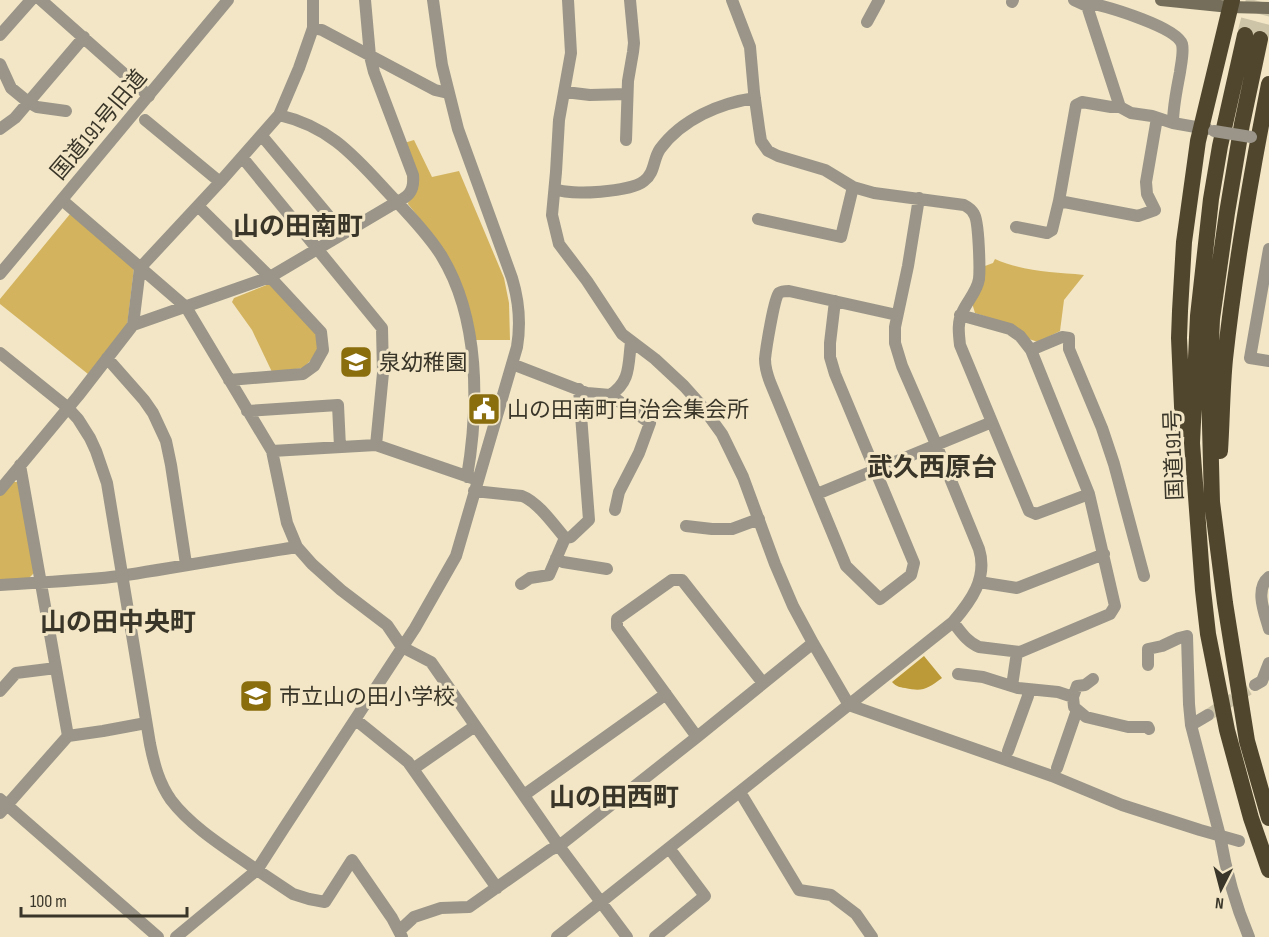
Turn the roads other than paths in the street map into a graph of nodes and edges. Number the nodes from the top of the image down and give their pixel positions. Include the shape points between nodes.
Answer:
1 (31, 0) edge
2 (41, 0) edge
3 (228, 0) edge
4 (313, 0) edge
5 (365, 0) edge
6 (433, 0) edge
7 (568, 0) edge
8 (630, 0) edge
9 (732, 0) edge
10 (879, 0) edge
11 (1074, 0) edge
12 (1161, 0) edge
13 (1231, 4) edge
14 (1087, 6) junction
15 (1269, 8) edge
16 (867, 22) dead end
17 (313, 28) junction
18 (0, 35) edge
19 (84, 37) junction
20 (370, 56) junction
21 (0, 64) edge
22 (1269, 84) edge
23 (565, 92) junction
24 (448, 93) junction
25 (627, 94) junction
26 (149, 96) junction
27 (755, 98) junction
28 (28, 102) junction
29 (1120, 107) junction
30 (66, 111) dead end
31 (279, 115) junction
32 (1157, 118) junction
33 (145, 120) dead end
34 (1173, 123) junction
35 (0, 129) edge
36 (1208, 130) junction
37 (262, 136) junction
38 (1259, 139) edge
39 (626, 140) dead end
40 (242, 157) junction
41 (220, 182) junction
42 (853, 187) junction
43 (555, 189) junction
44 (920, 198) junction
45 (62, 200) junction
46 (1059, 201) junction
47 (397, 202) junction
48 (198, 206) junction
49 (758, 219) dead end
50 (1016, 227) dead end
51 (344, 233) junction
52 (319, 249) junction
53 (1269, 249) edge
54 (140, 268) junction
55 (0, 274) edge
56 (270, 277) junction
57 (835, 302) junction
58 (186, 307) junction
59 (897, 315) junction
60 (960, 315) junction
61 (133, 325) junction
62 (631, 342) junction
63 (1031, 350) junction
64 (0, 353) edge
65 (107, 358) junction
66 (1269, 361) edge
67 (512, 364) junction
68 (229, 380) junction
69 (579, 389) junction
70 (610, 395) junction
71 (67, 407) junction
72 (248, 411) junction
73 (992, 422) junction
74 (936, 444) junction
75 (376, 445) junction
76 (340, 447) junction
77 (272, 451) junction
78 (20, 465) junction
79 (876, 470) junction
80 (1211, 474) junction
81 (473, 483) junction
82 (0, 490) edge
83 (817, 494) junction
84 (1089, 494) junction
85 (615, 510) dead end
86 (759, 519) junction
87 (686, 526) dead end
88 (565, 538) junction
89 (297, 547) junction
90 (1104, 554) junction
91 (556, 558) junction
92 (186, 564) junction
93 (607, 569) dead end
94 (121, 576) junction
95 (1144, 576) dead end
96 (1269, 578) edge
97 (979, 582) junction
98 (41, 583) junction
99 (521, 584) dead end
100 (0, 585) edge
101 (1203, 590) junction
102 (953, 622) junction
103 (1269, 628) edge
104 (813, 643) junction
105 (402, 647) junction
106 (1017, 651) junction
107 (1269, 663) edge
108 (1148, 665) dead end
109 (56, 668) junction
110 (958, 674) dead end
111 (1093, 679) dead end
112 (763, 683) junction
113 (1255, 685) tunnel mouth
114 (1012, 686) junction
115 (0, 691) edge
116 (1028, 692) junction
117 (666, 694) junction
118 (1073, 697) junction
119 (849, 705) junction
120 (1077, 710) junction
121 (1208, 714) tunnel mouth
122 (356, 720) junction
123 (146, 723) junction
124 (1191, 725) junction
125 (475, 726) junction
126 (1149, 729) dead end
127 (68, 736) junction
128 (697, 737) junction
129 (1008, 751) dead end
130 (1057, 768) dead end
131 (412, 769) junction
132 (740, 792) junction
133 (524, 795) junction
134 (2, 806) edge
135 (1269, 818) edge
136 (1220, 836) junction
137 (1239, 841) dead end
138 (560, 846) junction
139 (669, 848) junction
140 (257, 870) junction
141 (1269, 870) edge
142 (497, 888) junction
143 (601, 901) junction
144 (400, 934) edge
145 (158, 937) edge
146 (176, 937) edge
147 (557, 937) edge
148 (627, 937) edge
149 (655, 937) edge
150 (872, 937) edge
151 (1249, 937) edge

1 - 18 street
2 - 19 street
3 - 26 street, 国道191号旧道
4 - 17 street
5 - 20 street
6 - 24 street
7 - 23 street via 572,53
8 - 25 street via 634,44
9 - 27 street via 750,46
10 - 16 street
11 - 14 street
12 - 13 main road
13 - 15 main road
13 - 36 highway
14 - 29 street
14 - 34 street via 1094,4 1138,17 1180,41 1182,60
17 - 20 street
17 - 31 street
19 - 26 street
19 - 28 street
20 - 24 street
20 - 47 street via 412,175 410,192
21 - 28 street via 11,88
22 - 38 highway
23 - 25 street
23 - 43 street via 559,120
24 - 67 street via 518,302 519,337
25 - 39 street
26 - 45 street, 国道191号旧道
27 - 42 street via 761,141 768,151 825,170
27 - 43 street via 722,106 690,122 659,151 651,174 643,183 578,193
28 - 30 street
28 - 35 street
29 - 32 street
29 - 46 street via 1082,102 1076,105
31 - 37 street
31 - 47 street via 307,123 344,147
32 - 34 street
32 - 46 street via 1146,182 1155,210 1138,216
33 - 41 street
34 - 36 street
36 - 38 street, bridge
36 - 101 highway via 1190,194 1179,338 1187,495
37 - 40 street
37 - 51 street
38 - 80 highway via 1225,361 1220,452
40 - 41 street
40 - 52 street
41 - 48 street
42 - 44 street
42 - 49 street via 841,237
43 - 62 street via 552,215 559,244
44 - 59 street
44 - 60 street via 964,205 974,212 979,280
45 - 54 street
45 - 55 street, 国道191号旧道
46 - 50 street via 1053,230 1047,233
47 - 51 street
47 - 81 street via 440,254 464,309 474,388
48 - 54 street
48 - 56 street
51 - 52 street
52 - 56 street
52 - 75 street via 382,328 383,373
53 - 66 street via 1250,358
54 - 58 street
54 - 61 street
56 - 58 street
56 - 68 street via 321,332 322,350 315,366 303,374
57 - 59 street
57 - 79 street via 830,343 834,374
57 - 83 street via 789,291 779,293 765,360 770,382
58 - 61 street
58 - 68 street
59 - 74 street via 894,336 899,357
60 - 63 street via 1010,329
60 - 73 street via 960,345
61 - 65 street
62 - 70 street via 628,373
62 - 86 street via 670,372 722,434
63 - 84 street
63 - 95 street via 1062,337 1069,338 1069,349 1114,464
64 - 71 street
65 - 71 street
65 - 92 street via 144,400 166,441
67 - 69 street
67 - 81 street
68 - 72 street
69 - 70 street
69 - 88 street via 589,520
70 - 85 street via 650,423 619,492
71 - 78 street
71 - 94 street via 90,438 104,474
72 - 76 street via 338,405
72 - 77 street
73 - 74 street
73 - 84 street via 1029,512
74 - 79 street
74 - 97 street via 982,558
75 - 76 street
75 - 81 street
76 - 77 street
77 - 89 street via 287,523
78 - 82 street
78 - 98 street
79 - 83 street
79 - 83 street via 914,563 911,575 880,599 846,566
80 - 101 highway, 国道191号 via 1212,319 1252,37 1220,146 1198,316 1192,443
80 - 135 highway, 国道191号 via 1225,603 1247,741
81 - 88 street via 528,498
81 - 105 street via 456,556
84 - 90 street
86 - 87 street via 732,529
86 - 104 street via 793,606
88 - 91 street
89 - 92 street
89 - 105 street via 340,590 387,625
90 - 97 street via 1017,588
90 - 106 street via 1115,606 1110,614
91 - 93 street
91 - 99 street via 549,575
92 - 94 street
94 - 98 street
94 - 123 street
96 - 103 street via 1264,582 1261,597
97 - 102 street
98 - 100 street
98 - 109 street
101 - 141 highway, 国道191号 via 1227,730
102 - 106 street via 974,645
102 - 119 street
104 - 112 street
104 - 119 street
105 - 122 street
105 - 125 street via 431,662
106 - 114 street
107 - 113 street via 1262,681
108 - 124 street via 1149,649 1187,636
109 - 115 street via 16,673
109 - 127 street
110 - 114 street
111 - 118 street via 1077,686
112 - 117 street via 682,580 672,580 617,619 617,627
112 - 128 street
114 - 116 street
116 - 118 street via 1058,692
116 - 129 street
117 - 128 street
117 - 133 street
118 - 120 street
119 - 132 street
119 - 136 street via 1052,776 1122,805
120 - 126 street via 1086,717
120 - 130 street
121 - 124 street
122 - 131 street
122 - 140 street
123 - 127 street
123 - 140 street via 155,767 170,798 197,826
124 - 136 street
125 - 131 street
125 - 133 street
127 - 134 street
128 - 138 street
131 - 142 street
132 - 139 street
132 - 150 street via 799,890 831,895 856,914
133 - 138 street
134 - 145 street
136 - 137 street
136 - 151 street via 1225,867
138 - 142 street
138 - 143 street
139 - 143 street
139 - 149 street via 705,896
140 - 144 street via 293,894 325,902 352,860
140 - 146 street
142 - 144 street via 469,907 441,908 414,917
143 - 147 street
143 - 148 street

